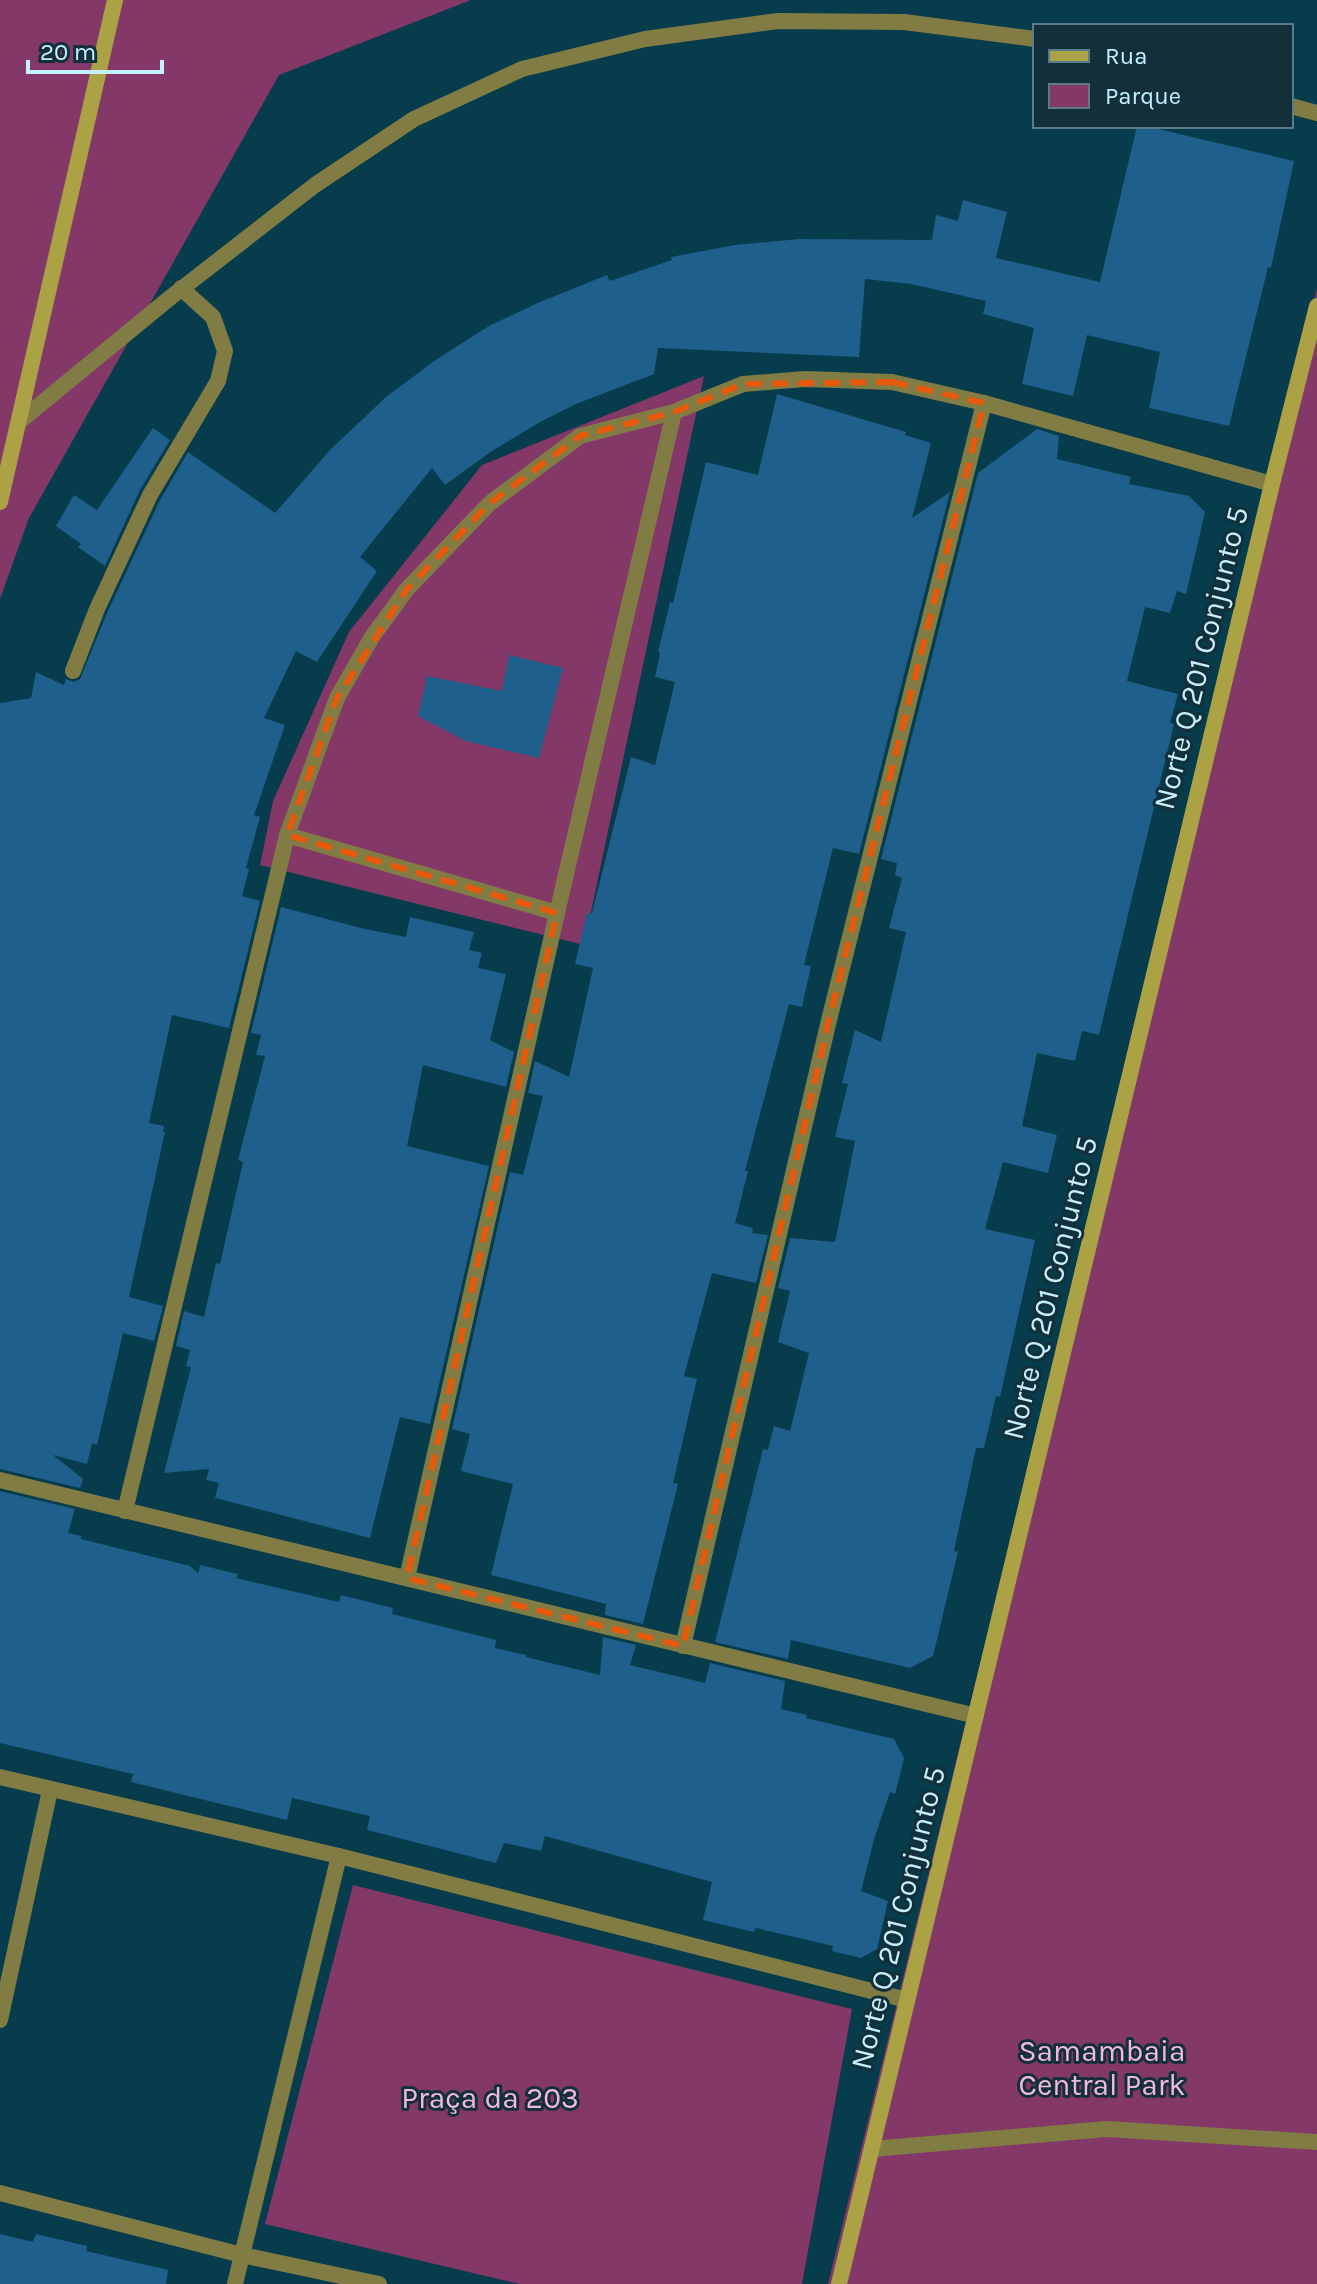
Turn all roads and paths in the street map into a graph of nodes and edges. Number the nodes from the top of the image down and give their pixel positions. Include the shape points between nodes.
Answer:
1 (115, 0) edge
2 (1033, 39) edge
3 (1293, 107) edge
4 (1317, 113) edge
5 (181, 288) junction
6 (1317, 306) edge
7 (984, 403) junction
8 (674, 412) junction
9 (20, 421) junction
10 (1272, 484) junction
11 (0, 502) edge
12 (73, 671) dead end
13 (287, 835) junction
14 (557, 913) junction
15 (0, 1480) edge
16 (125, 1511) junction
17 (407, 1578) junction
18 (683, 1646) junction
19 (976, 1716) junction
20 (0, 1777) edge
21 (50, 1790) junction
22 (339, 1856) junction
23 (907, 2000) junction
24 (0, 2020) edge
25 (1317, 2142) edge
26 (872, 2149) junction
27 (0, 2193) edge
28 (242, 2255) junction
29 (235, 2284) edge
30 (379, 2284) edge
31 (839, 2284) edge

1 - 9 street
2 - 5 street via 904,22 778,21 645,39 522,69 414,119 315,185
3 - 4 street
5 - 9 street
5 - 12 street via 213,317 225,351 218,381 150,495
6 - 10 street, Norte Q 201 Conjunto 5
7 - 8 street via 892,382 805,379 743,384
7 - 10 street
7 - 18 street via 829,1020
8 - 13 street via 580,436 490,503 407,589 337,698
8 - 14 street
9 - 11 street
10 - 19 street, Norte Q 201 Conjunto 5
13 - 14 street
13 - 16 street
14 - 17 street
15 - 16 street
16 - 17 street
17 - 18 street
18 - 19 street
19 - 23 street, Norte Q 201 Conjunto 5
20 - 21 street
21 - 22 street
21 - 24 street
22 - 23 street
22 - 28 street
23 - 26 street, Norte Q 201 Conjunto 5
25 - 26 street via 1107,2129
26 - 31 street, Norte Q 201 Conjunto 5
27 - 28 street
28 - 29 street
28 - 30 street

